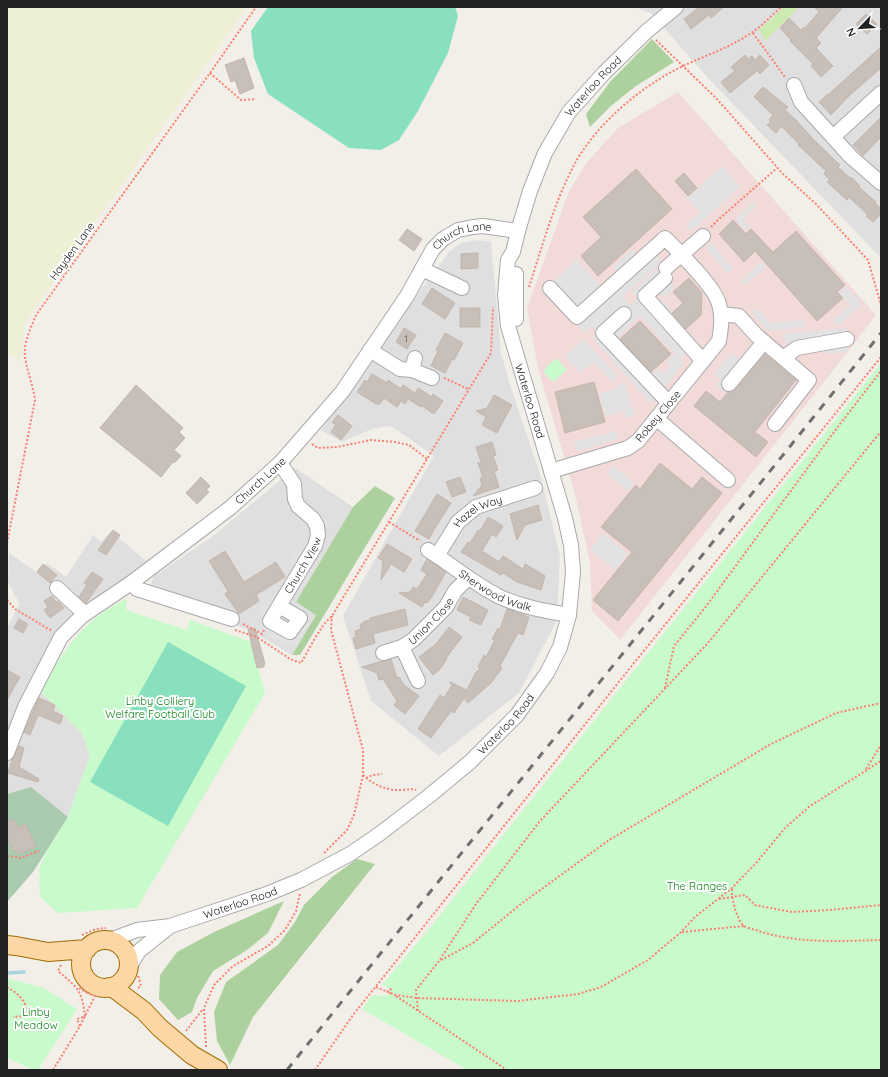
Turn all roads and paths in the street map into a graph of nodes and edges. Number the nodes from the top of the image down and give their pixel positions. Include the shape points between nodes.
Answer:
1 (256, 7) edge
2 (676, 7) edge
3 (781, 7) edge
4 (647, 31) junction
5 (753, 33) junction
6 (684, 67) junction
7 (210, 73) junction
8 (794, 85) joint
9 (881, 93) edge
10 (256, 100) dead end
11 (833, 137) junction
12 (777, 168) junction
13 (881, 183) edge
14 (518, 231) junction
15 (703, 236) joint
16 (681, 255) junction
17 (422, 269) junction
18 (462, 288) dead end
19 (550, 288) dead end
20 (524, 290) dead end
21 (493, 305) dead end
22 (881, 305) edge
23 (624, 314) dead end
24 (721, 314) junction
25 (760, 339) junction
26 (847, 339) dead end
27 (370, 350) junction
28 (881, 357) edge
29 (783, 358) junction
30 (703, 361) junction
31 (881, 371) edge
32 (432, 378) joint
33 (730, 384) dead end
34 (468, 390) junction
35 (669, 403) junction
36 (656, 418) junction
37 (775, 424) dead end
38 (881, 432) edge
39 (303, 437) junction
40 (427, 459) junction
41 (280, 463) junction
42 (551, 471) junction
43 (728, 480) dead end
44 (535, 488) dead end
45 (389, 522) junction
46 (7, 543) edge
47 (433, 553) junction
48 (468, 578) junction
49 (131, 583) junction
50 (57, 588) dead end
51 (7, 600) edge
52 (279, 606) junction
53 (85, 614) junction
54 (568, 615) junction
55 (332, 616) junction
56 (270, 621) junction
57 (234, 625) junction
58 (61, 637) junction
59 (402, 647) junction
60 (383, 653) dead end
61 (418, 681) dead end
62 (665, 689) dead end
63 (881, 703) edge
64 (881, 745) edge
65 (7, 753) edge
66 (881, 761) edge
67 (865, 771) junction
68 (382, 774) dead end
69 (363, 775) junction
70 (366, 778) junction
71 (430, 795) junction
72 (39, 851) dead end
73 (7, 856) edge
74 (321, 856) dead end
75 (301, 880) junction
76 (732, 888) junction
77 (731, 897) junction
78 (718, 899) junction
79 (881, 905) edge
80 (170, 926) junction
81 (744, 926) junction
82 (680, 933) junction
83 (109, 934) junction
84 (881, 940) edge
85 (84, 943) junction
86 (7, 946) edge
87 (48, 952) junction
88 (64, 961) junction
89 (440, 961) junction
90 (128, 969) junction
91 (76, 976) junction
92 (7, 987) edge
93 (376, 987) junction
94 (102, 992) junction
95 (395, 995) junction
96 (417, 998) junction
97 (204, 1008) junction
98 (144, 1011) junction
99 (418, 1011) junction
100 (14, 1017) dead end
101 (85, 1017) junction
102 (80, 1026) junction
103 (176, 1042) junction
104 (212, 1067) edge
105 (53, 1070) edge
106 (315, 1070) edge
107 (508, 1070) edge

1 - 7 path, Hayden Lane
2 - 4 street, Waterloo Road
3 - 5 path
4 - 6 path
4 - 14 street, Waterloo Road via 569,112 545,153
5 - 6 path
5 - 8 path via 785,77
6 - 12 path via 717,99
6 - 20 path via 648,86 620,108 594,136 575,164 559,199 528,288
7 - 10 path via 241,100
7 - 46 path, Hayden Lane via 36,315 26,340 25,355 34,400
8 - 11 street via 802,102
9 - 11 street
11 - 13 street
12 - 15 path
12 - 22 path via 816,204 868,260
14 - 17 street, Church Lane via 483,226 458,230 432,249
14 - 42 street, Waterloo Road via 513,252 508,260 505,295 508,326
15 - 16 street
16 - 19 street, Robey Close via 665,238 577,317
16 - 24 street, Robey Close via 716,294
16 - 30 street via 645,296
17 - 18 street
17 - 27 street, Church Lane
21 - 34 path via 490,353
23 - 35 street via 603,333
24 - 25 street via 739,316
24 - 30 street, Robey Close via 719,341
25 - 29 street
25 - 33 street
26 - 29 street via 797,348
27 - 32 street via 400,369 413,364
27 - 39 street, Church Lane via 342,392
28 - 93 path
29 - 37 street via 809,380
30 - 35 street, Robey Close
31 - 62 path via 674,646
32 - 34 path via 440,376
34 - 40 path
35 - 36 street, Robey Close
36 - 42 street, Robey Close via 638,441 628,448
36 - 43 street
38 - 89 path via 708,643 540,821 476,904
39 - 40 path via 318,448 371,440 395,442 409,445
39 - 41 street, Church Lane
40 - 45 path
41 - 49 street, Church Lane via 230,508
41 - 52 street, Church View via 294,484 298,506 317,526 318,535 315,546
42 - 54 street, Waterloo Road via 571,545 573,572
44 - 47 street, Hazel Way via 476,507 458,522
45 - 47 path via 424,544
45 - 55 path
47 - 48 street, Sherwood Walk
48 - 54 street, Sherwood Walk via 501,597 539,610
48 - 59 street, Union Close via 455,591 446,608 413,640
49 - 53 street, Church Lane
49 - 57 street via 137,589
50 - 53 street
51 - 58 path via 15,609
52 - 56 street, Church View
52 - 56 street, Church View via 300,618 290,632
53 - 58 street, Church Lane
54 - 71 street, Waterloo Road via 560,647 547,673 517,715 470,762
55 - 57 path via 324,623 301,663
55 - 69 path via 331,630 363,750
56 - 57 path via 262,634
58 - 65 street, Church Lane via 25,707
59 - 60 street, Union Close
59 - 61 street
63 - 89 path via 836,713 771,744 609,840 521,904 473,943
64 - 67 path
66 - 67 path
67 - 76 path via 805,810 785,828 758,862
68 - 70 path
69 - 70 path
69 - 74 path via 354,815 347,830
70 - 71 path via 383,788 411,788
71 - 75 street, Waterloo Road via 378,835
72 - 73 path via 21,858
75 - 80 street, Waterloo Road
75 - 97 path via 296,911 285,930 268,946 233,966 214,985
76 - 77 path
76 - 78 path
77 - 78 path
77 - 79 path via 745,895 755,905 792,912
77 - 81 path
78 - 82 path
80 - 83 street, Waterloo Road
80 - 90 street, Waterloo Road via 139,951
81 - 82 path
81 - 84 path via 766,934 800,940
82 - 96 path via 648,960 600,987 578,994 517,1001
83 - 85 main road via 103,940
83 - 85 path via 96,929
83 - 90 main road via 127,954
85 - 87 main road
85 - 91 main road via 82,964
86 - 87 main road
87 - 88 main road
88 - 91 main road
88 - 91 path via 58,971
89 - 96 path via 416,990
90 - 94 main road via 117,985
90 - 98 main road
91 - 94 main road via 101,987
91 - 101 path
92 - 100 path via 24,1001 27,1011 24,1016
93 - 95 path
93 - 106 path
94 - 98 main road via 116,990
94 - 101 path
95 - 96 path
95 - 99 path
96 - 99 path
97 - 103 path
97 - 104 path
98 - 103 main road
99 - 107 path
101 - 102 path
101 - 102 path via 77,1019
102 - 105 path
103 - 104 main road

